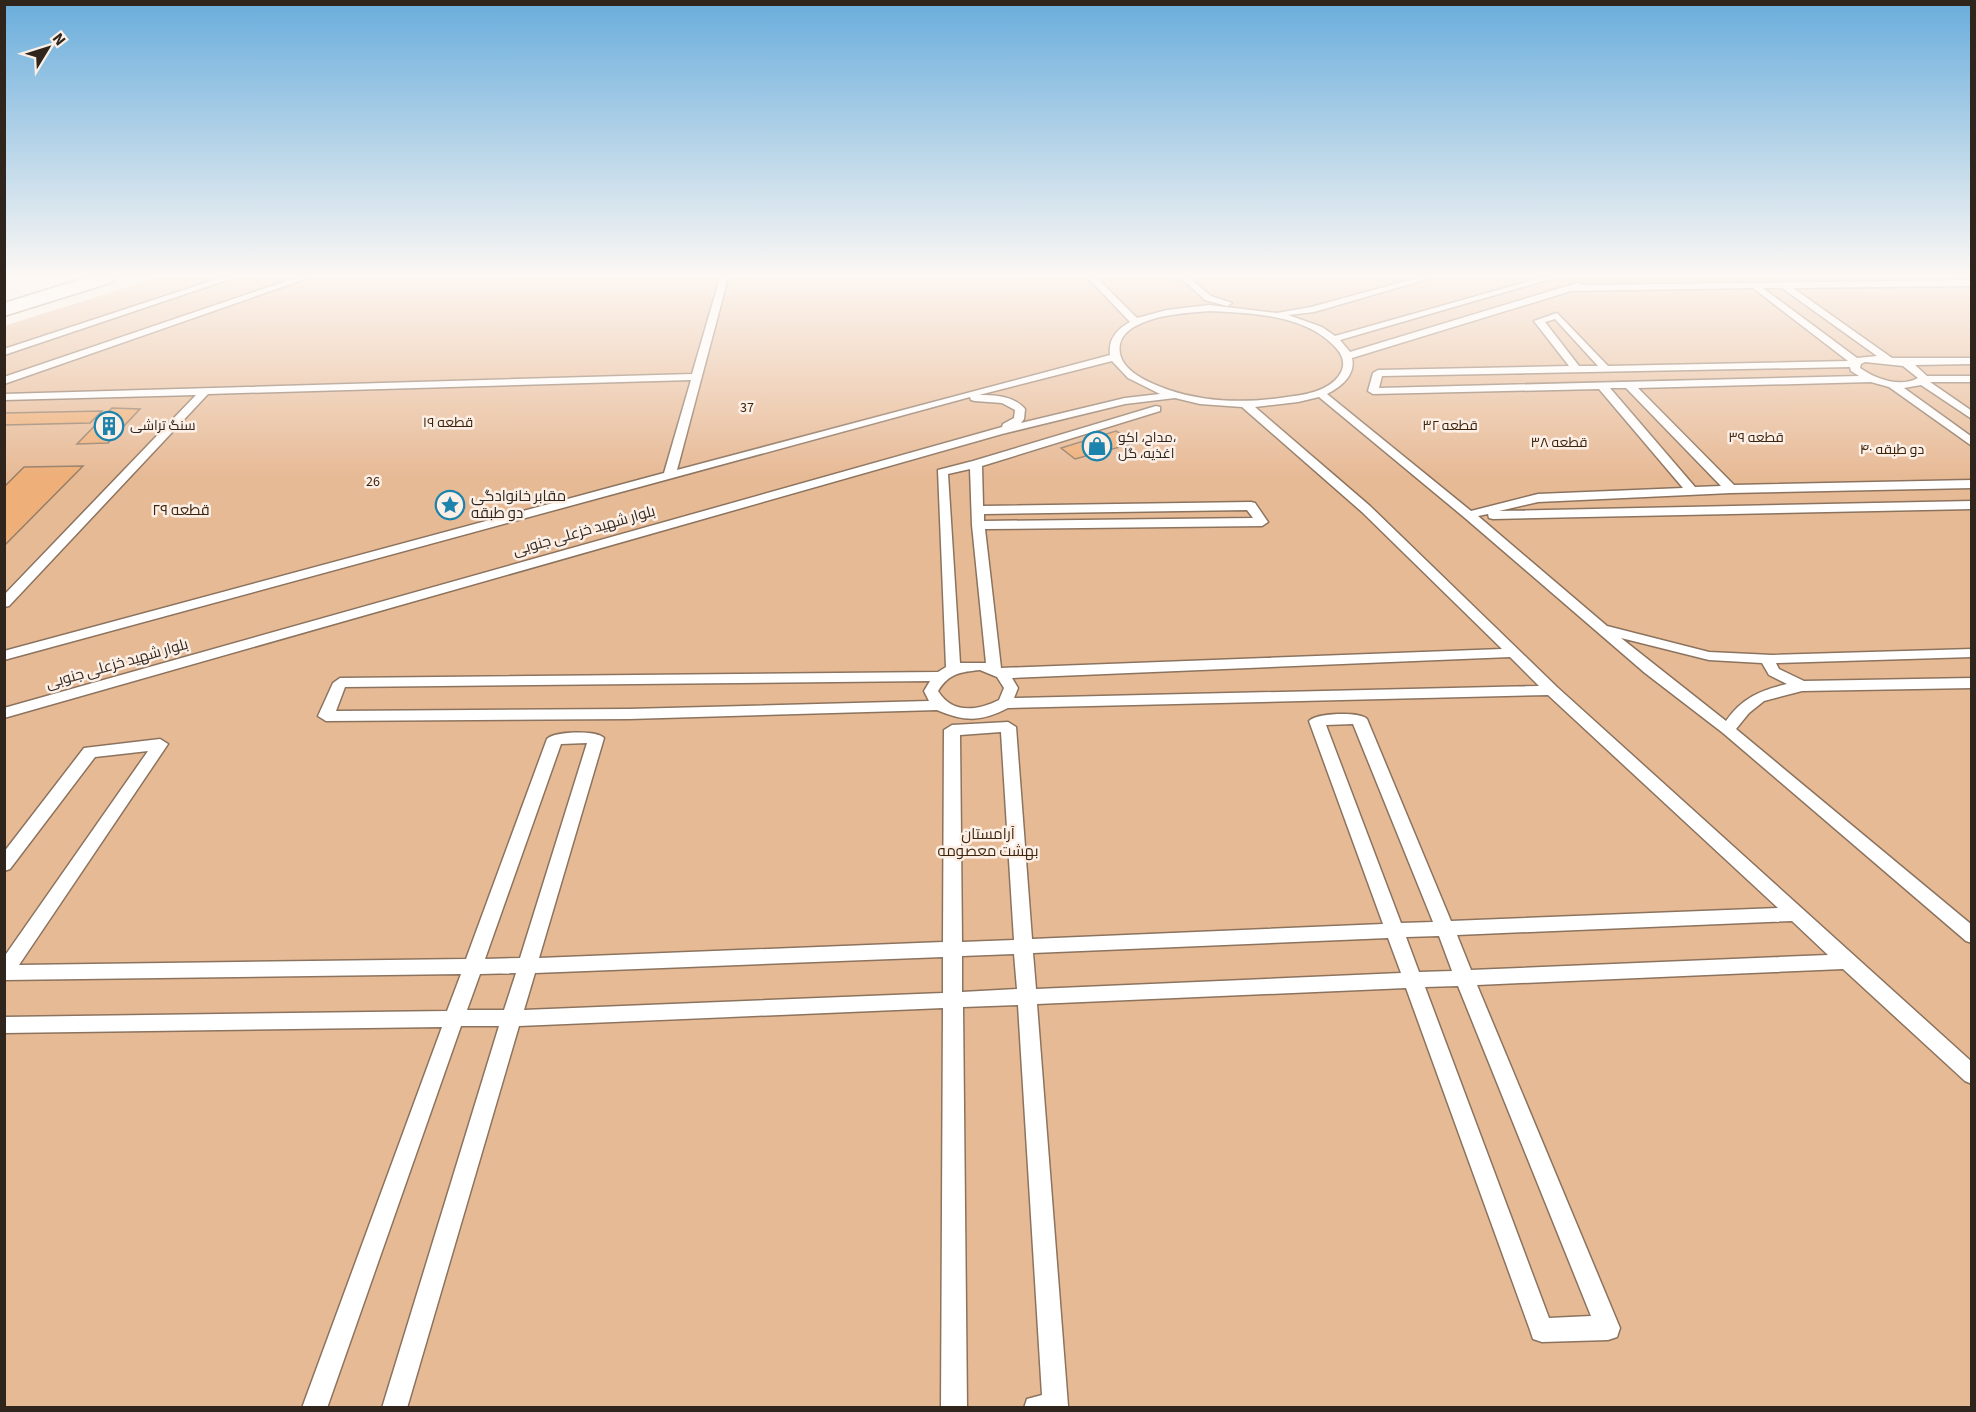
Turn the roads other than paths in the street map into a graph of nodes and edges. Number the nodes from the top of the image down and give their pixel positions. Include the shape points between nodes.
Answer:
1 (29, 344) edge
2 (112, 344) edge
3 (705, 344) edge
4 (1114, 344) edge
5 (1338, 344) edge
6 (1386, 344) edge
7 (1557, 344) edge
8 (1583, 344) edge
9 (1830, 344) edge
10 (1870, 344) edge
11 (4, 352) edge
12 (1347, 356) junction
13 (1115, 357) junction
14 (1893, 361) junction
15 (1971, 361) edge
16 (1855, 363) junction
17 (1607, 370) junction
18 (1578, 371) junction
19 (696, 377) junction
20 (1871, 379) junction
21 (1971, 379) edge
22 (4, 381) edge
23 (1924, 381) junction
24 (1892, 384) junction
25 (1629, 385) junction
26 (1602, 386) junction
27 (204, 392) junction
28 (1320, 393) junction
29 (1176, 395) junction
30 (4, 397) edge
31 (954, 398) junction
32 (1245, 404) junction
33 (1156, 409) dead end
34 (1971, 416) edge
35 (999, 430) junction
36 (1971, 443) edge
37 (976, 464) junction
38 (669, 477) junction
39 (1971, 484) edge
40 (1731, 489) junction
41 (1692, 491) junction
42 (1971, 505) edge
43 (979, 510) junction
44 (1469, 515) junction
45 (978, 525) junction
46 (4, 603) edge
47 (1602, 629) junction
48 (1514, 653) junction
49 (1971, 653) edge
50 (4, 656) edge
51 (1772, 659) junction
52 (953, 669) junction
53 (998, 672) junction
54 (938, 676) junction
55 (1971, 683) edge
56 (1802, 686) junction
57 (1552, 690) junction
58 (1005, 703) junction
59 (939, 705) junction
60 (4, 713) edge
61 (1728, 730) junction
62 (4, 865) edge
63 (1795, 915) junction
64 (1971, 918) edge
65 (1952, 919) junction
66 (1445, 929) junction
67 (1395, 931) junction
68 (1971, 936) edge
69 (1023, 947) junction
70 (952, 949) junction
71 (1848, 961) junction
72 (527, 965) junction
73 (473, 966) junction
74 (4, 973) edge
75 (1465, 978) junction
76 (1413, 980) junction
77 (1026, 997) junction
78 (952, 1000) junction
79 (511, 1018) junction
80 (454, 1019) junction
81 (4, 1025) edge
82 (1971, 1075) edge
83 (314, 1407) edge
84 (394, 1407) edge
85 (954, 1407) edge
86 (1036, 1407) edge

1 - 11 lane
2 - 22 lane
3 - 19 lane
4 - 13 lane
5 - 12 lane
6 - 12 lane
7 - 18 lane
8 - 17 lane
9 - 16 lane
10 - 14 lane
12 - 28 lane via 1341,380
13 - 29 lane via 1126,371 1146,384
13 - 31 lane, بلوار شهید خزعلی جنوبی
14 - 15 lane
14 - 16 lane
14 - 23 lane via 1922,373
16 - 17 lane
16 - 20 lane via 1855,369
17 - 18 lane
18 - 26 lane via 1378,373 1373,391
19 - 27 lane
19 - 38 lane
20 - 24 lane
20 - 25 lane
21 - 23 lane
23 - 24 lane
23 - 34 lane
24 - 36 lane
25 - 26 lane
25 - 40 lane
26 - 41 lane
27 - 30 lane
27 - 46 lane
28 - 32 lane via 1290,401
28 - 44 lane
29 - 32 lane
29 - 35 lane, بلوار شهید خزعلی جنوبی via 1125,400
31 - 35 lane via 992,398 1014,403 1020,409 1019,419
31 - 38 lane, بلوار شهید خزعلی جنوبی
32 - 48 lane via 1366,508
33 - 37 lane
35 - 60 lane, بلوار شهید خزعلی جنوبی
37 - 43 lane
37 - 52 lane via 942,472
38 - 50 lane, بلوار شهید خزعلی جنوبی
39 - 40 lane
40 - 41 lane
41 - 44 lane via 1538,498
42 - 44 lane
43 - 45 lane
43 - 45 lane via 1251,506 1262,522
44 - 47 lane
45 - 53 lane
47 - 51 lane via 1709,657
47 - 61 lane
48 - 53 lane
48 - 57 lane
49 - 51 lane
51 - 56 lane via 1768,664 1774,672
52 - 53 lane via 982,666
52 - 54 lane
53 - 58 lane via 1011,688
54 - 59 lane via 931,690
54 - 59 lane via 340,683 326,716 629,714
55 - 56 lane
56 - 61 lane via 1754,700 1740,711
57 - 58 lane
57 - 63 lane
58 - 59 lane via 986,713 960,714
61 - 65 lane
62 - 74 lane via 90,752 160,744
63 - 66 lane
63 - 71 lane
64 - 65 lane
65 - 68 lane
66 - 67 lane
66 - 67 lane via 1359,719 1317,721
66 - 75 lane
67 - 69 lane
67 - 76 lane
69 - 70 lane
69 - 70 lane via 1008,727 952,730
69 - 77 lane
70 - 72 lane
70 - 78 lane
71 - 75 lane
71 - 82 lane
72 - 73 lane
72 - 73 lane via 596,738 555,739
72 - 79 lane
73 - 74 lane
73 - 80 lane
75 - 76 lane
75 - 76 lane via 1608,1328 1542,1330
76 - 77 lane
77 - 78 lane
77 - 86 lane via 1055,1406
78 - 79 lane
78 - 85 lane
79 - 80 lane
79 - 84 lane
80 - 81 lane
80 - 83 lane

